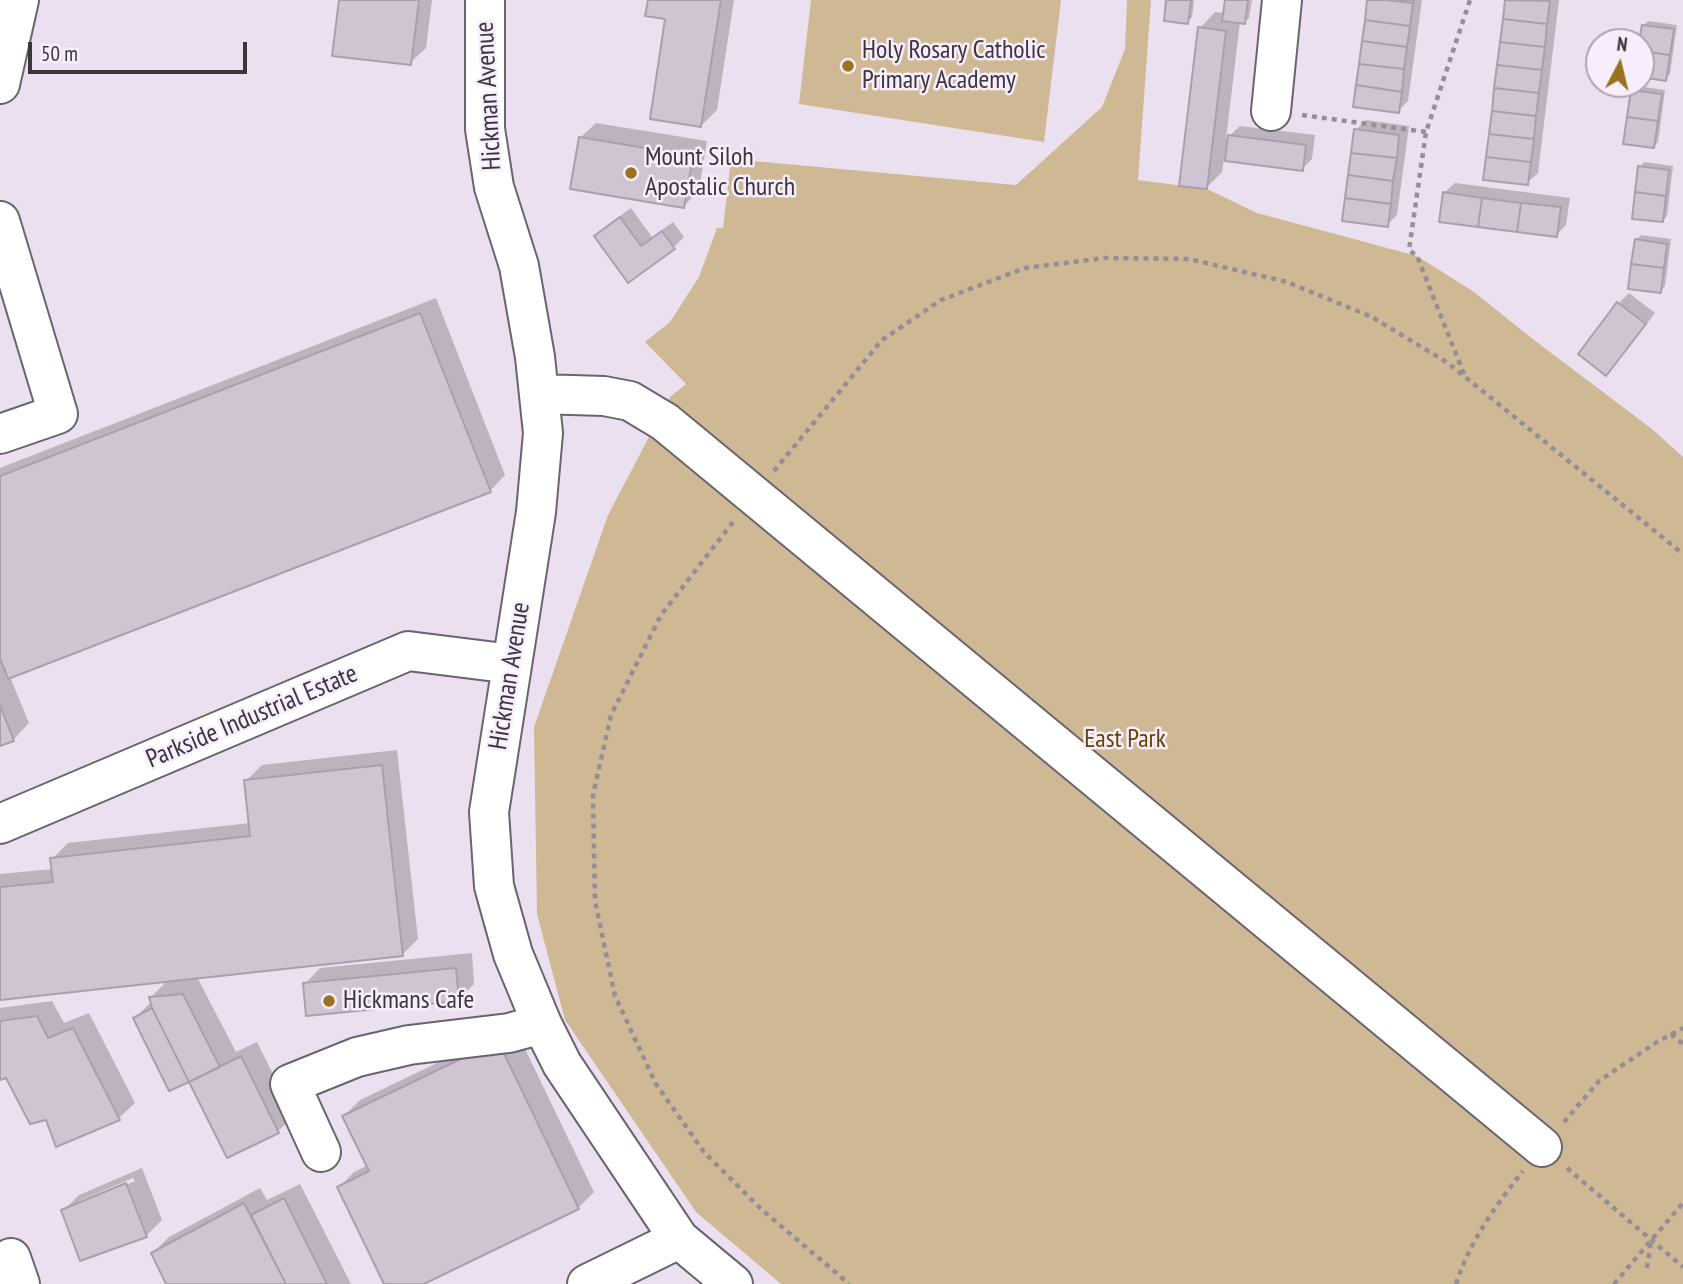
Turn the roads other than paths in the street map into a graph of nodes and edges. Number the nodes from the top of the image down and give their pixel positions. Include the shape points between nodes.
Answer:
1 (19, 0) edge
2 (485, 0) edge
3 (1282, 0) edge
4 (2, 68) edge
5 (1271, 111) road end
6 (0, 221) edge
7 (539, 394) junction
8 (0, 434) edge
9 (512, 664) junction
10 (0, 824) edge
11 (542, 1024) junction
12 (1542, 1147) road end
13 (321, 1152) dead end
14 (679, 1238) junction
15 (587, 1284) edge
16 (733, 1284) edge

1 - 4 street
2 - 7 street, Hickman Avenue via 485,129 494,187 519,266
3 - 5 street
6 - 8 street via 58,414
7 - 9 street, Hickman Avenue via 543,433 536,512
7 - 12 street via 629,401 665,422
9 - 10 street, Parkside Industrial Estate via 408,651
9 - 11 street, Hickman Avenue via 489,812 494,886 513,954
11 - 13 street via 357,1057 290,1084
11 - 14 street, Hickman Avenue via 562,1064
14 - 15 street
14 - 16 street, Hickman Avenue

